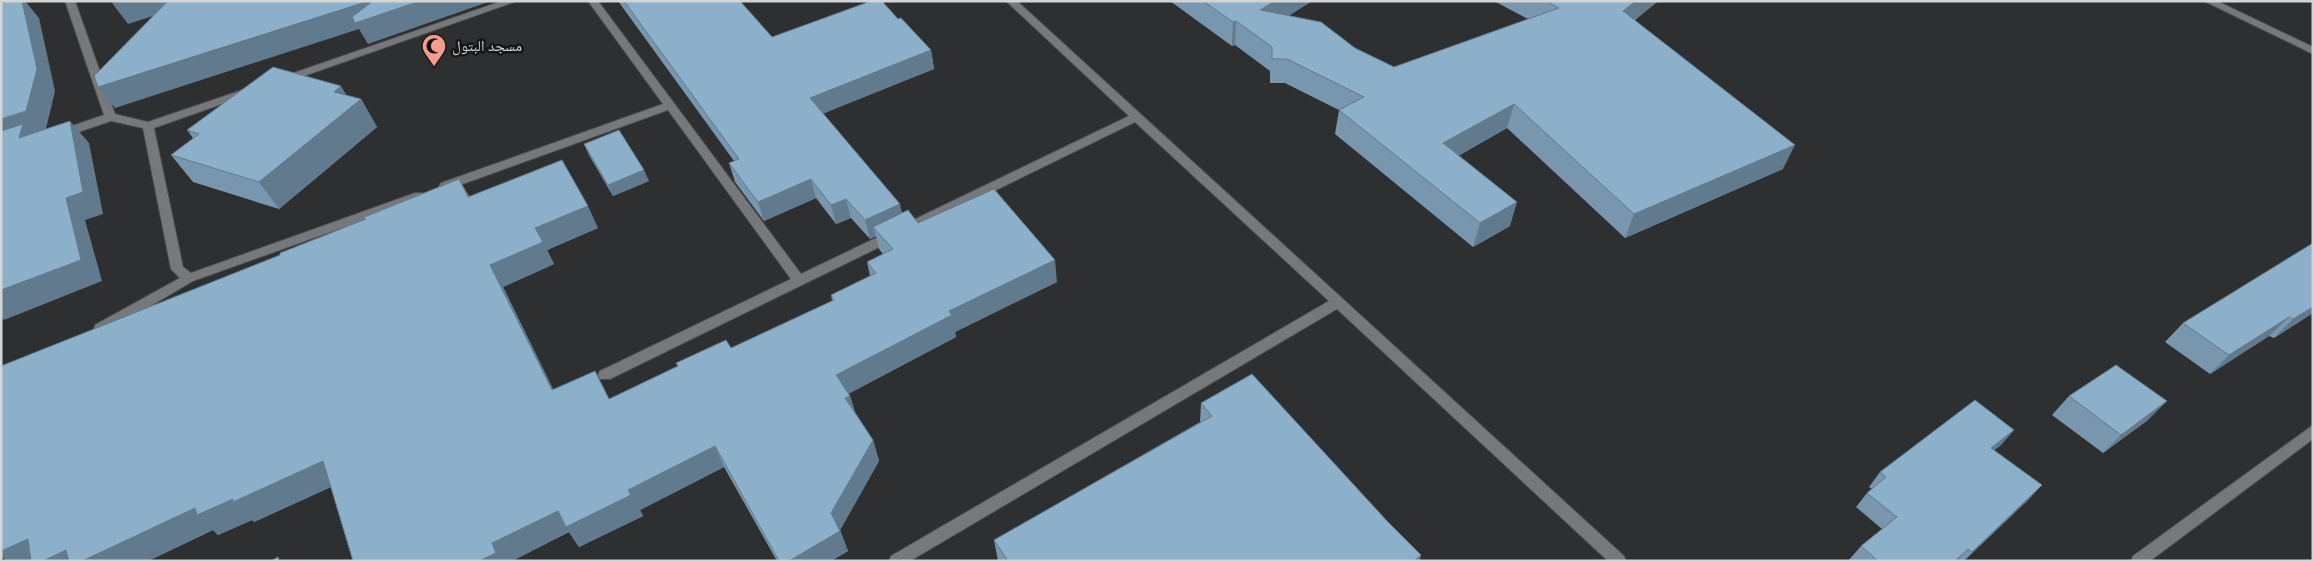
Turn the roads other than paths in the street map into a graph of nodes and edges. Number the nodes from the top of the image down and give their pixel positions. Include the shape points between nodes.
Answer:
1 (70, 1) edge
2 (512, 1) edge
3 (593, 1) edge
4 (1010, 1) edge
5 (2209, 1) edge
6 (2313, 51) edge
7 (669, 106) junction
8 (110, 117) junction
9 (1136, 117) junction
10 (148, 126) junction
11 (47, 138) edge
12 (189, 278) junction
13 (799, 280) junction
14 (1338, 302) junction
15 (91, 334) edge
16 (605, 375) dead end
17 (2313, 431) edge
18 (896, 561) edge
19 (1619, 561) edge
20 (2138, 561) edge

1 - 8 street
2 - 10 street
3 - 7 street
4 - 9 street
5 - 6 street
7 - 12 street
7 - 13 street
8 - 10 street
8 - 11 street
9 - 13 street
9 - 14 street
10 - 12 street via 177,269
12 - 15 street
13 - 16 street
14 - 18 street
14 - 19 street
17 - 20 street

